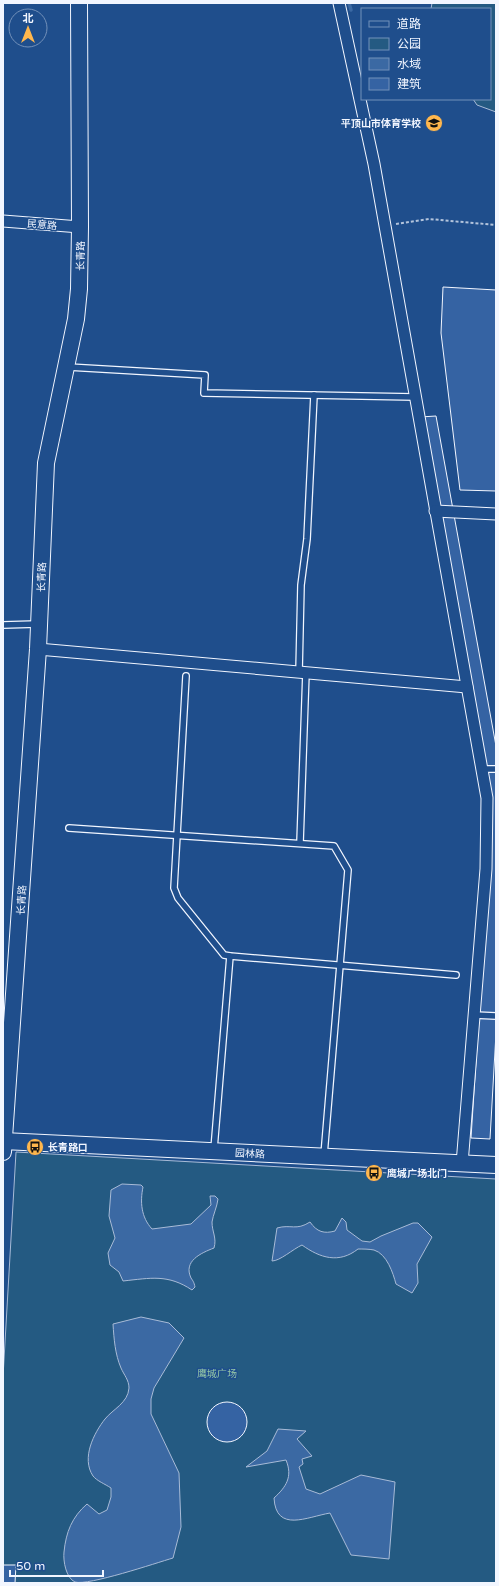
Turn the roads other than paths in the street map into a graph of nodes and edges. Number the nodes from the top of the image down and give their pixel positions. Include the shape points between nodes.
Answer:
1 (79, 3) edge
2 (339, 3) edge
3 (3, 221) edge
4 (80, 228) junction
5 (66, 367) junction
6 (314, 395) junction
7 (416, 397) junction
8 (435, 511) junction
9 (496, 514) edge
10 (40, 624) junction
11 (3, 625) edge
12 (38, 649) junction
13 (303, 672) junction
14 (186, 676) dead end
15 (467, 687) junction
16 (484, 769) dead end
17 (496, 769) edge
18 (68, 828) dead end
19 (178, 835) junction
20 (300, 843) junction
21 (230, 956) junction
22 (340, 965) junction
23 (456, 974) dead end
24 (474, 1015) junction
25 (496, 1016) edge
26 (3, 1145) edge
27 (214, 1151) junction
28 (324, 1156) junction
29 (462, 1164) junction
30 (496, 1165) edge

1 - 4 street, 长青路
2 - 7 street via 374,164
3 - 4 street, 民意路
4 - 5 street, 长青路 via 76,319
5 - 6 lane via 205,375 204,393
5 - 10 street, 长青路 via 46,464
6 - 7 lane
6 - 13 lane via 307,539 301,585
7 - 8 street
8 - 9 street
8 - 15 street
10 - 11 lane
10 - 12 street, 长青路
12 - 13 street
12 - 26 street, 长青路
13 - 15 street
13 - 20 lane
14 - 19 lane
15 - 24 street via 487,798 488,818
16 - 17 lane
18 - 19 lane
19 - 20 lane
19 - 21 lane via 174,888 178,898 224,955
20 - 22 lane via 334,846 348,870
21 - 22 lane
21 - 27 lane
22 - 23 lane
22 - 28 lane
24 - 25 lane
24 - 29 street
26 - 27 street, 园林路
27 - 28 street, 园林路
28 - 29 street, 园林路
29 - 30 street, 园林路

